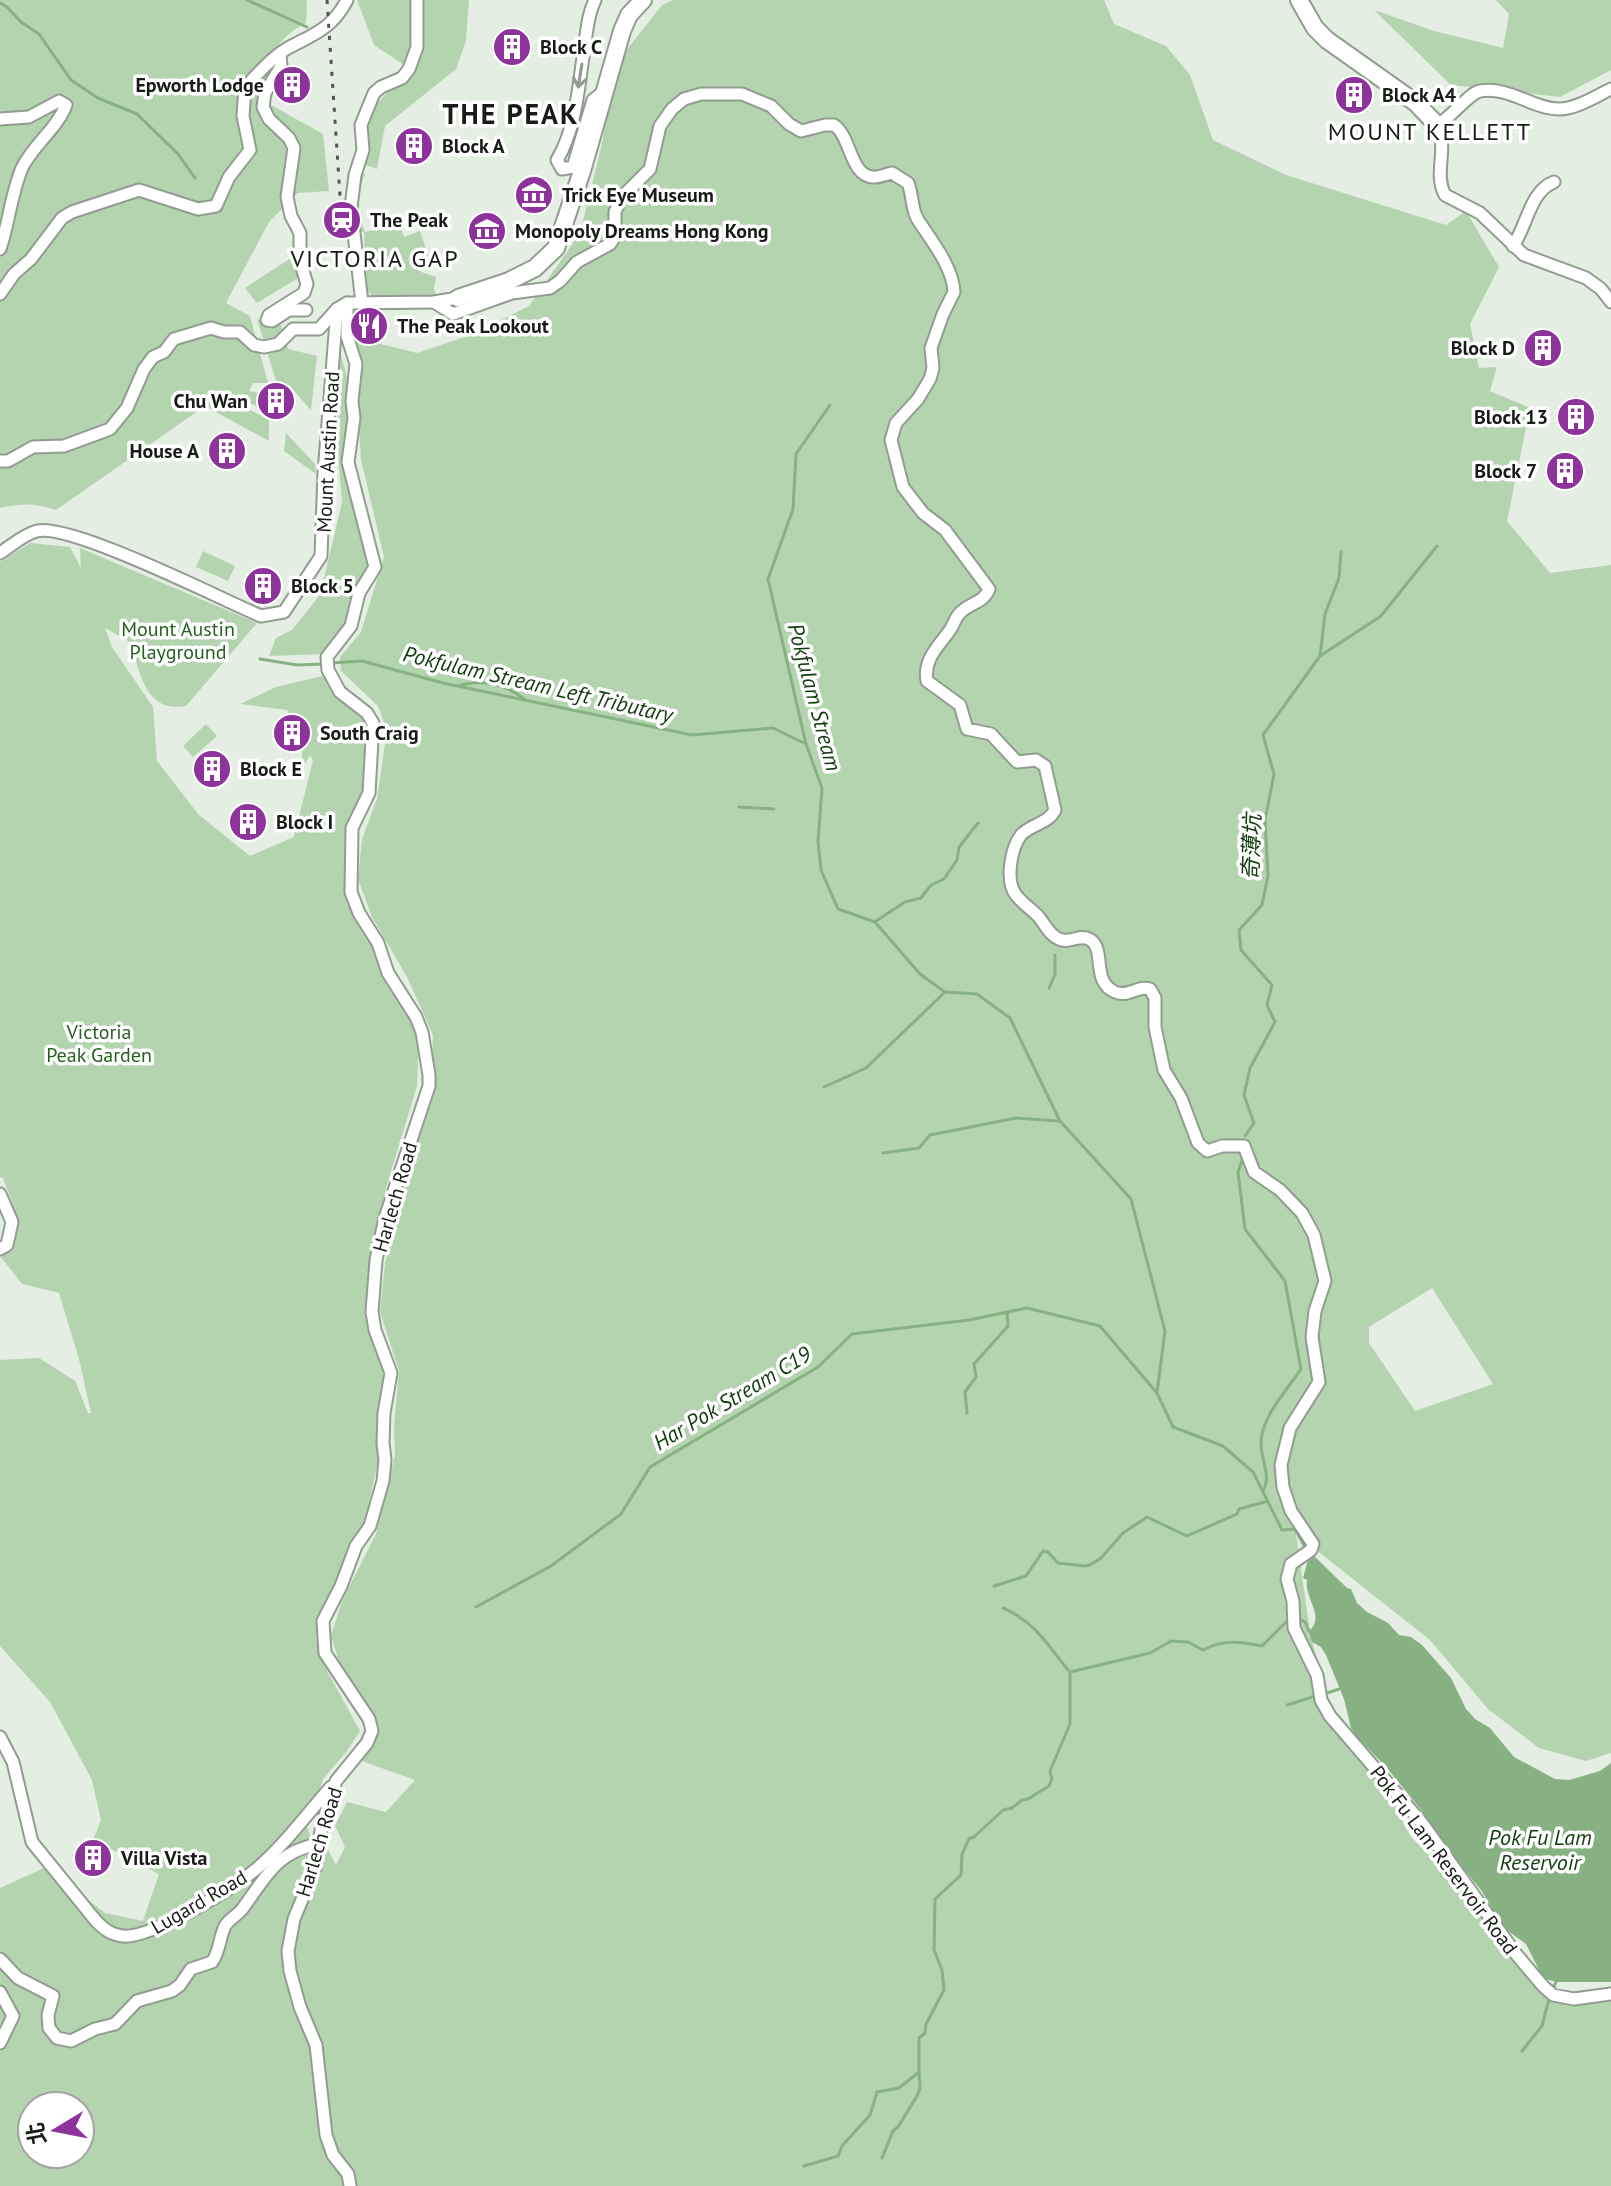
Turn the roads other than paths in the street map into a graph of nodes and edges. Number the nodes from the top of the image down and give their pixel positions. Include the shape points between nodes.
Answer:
1 (341, 0) edge
2 (347, 0) edge
3 (417, 0) edge
4 (595, 0) edge
5 (643, 0) edge
6 (1299, 0) edge
7 (340, 14) junction
8 (280, 54) junction
9 (606, 88) junction
10 (1611, 89) edge
11 (0, 119) edge
12 (1437, 125) junction
13 (1554, 182) dead end
14 (1513, 246) junction
15 (0, 249) edge
16 (0, 294) edge
17 (458, 298) joint
18 (434, 302) junction
19 (1611, 302) edge
20 (362, 303) junction
21 (342, 306) junction
22 (306, 310) dead end
23 (0, 461) edge
24 (0, 553) edge
25 (0, 1194) edge
26 (0, 1249) edge
27 (0, 1737) edge
28 (336, 1781) junction
29 (318, 1844) junction
30 (0, 1959) edge
31 (0, 1992) edge
32 (1611, 1994) edge
33 (0, 2043) edge
34 (350, 2186) edge

1 - 7 street
2 - 7 street
3 - 20 street via 417,47 408,71 374,93 362,122 363,150 351,207
4 -> 9 street via 559,167 570,169 574,163 593,100
5 - 9 main road via 624,25
6 - 12 main road via 1327,40 1416,103
7 - 8 street
8 - 16 street via 244,90 243,122 250,150 216,206 198,209 139,190 72,212
8 - 22 street via 281,66 263,107 294,148 287,197 300,233 307,284 305,292 267,320 289,310
9 - 17 main road via 556,248 535,268
10 - 12 street via 1558,109 1521,96 1478,91
11 - 15 street via 29,117 59,101 66,105 21,171
12 - 14 street via 1443,142 1443,193 1480,213
13 - 14 street via 1537,197
14 - 19 street via 1533,260 1594,283
17 - 18 street
18 - 20 street
18 - 32 street, Pok Fu Lam Reservoir Road via 453,314 512,293 546,289 577,262 607,247 614,239 621,198 650,169 666,117 691,96 742,94 771,106 801,131 834,125 865,174 892,173 908,183 917,217 954,292 931,348 930,379 896,423 892,444 902,485 923,513 945,530 989,589 984,598 962,610 938,642 926,678 960,705 967,729 991,734 1017,762 1036,760 1045,766 1055,810 1018,839 1011,867 1014,893 1056,938 1092,941 1110,989 1123,994 1150,989 1164,1070 1200,1146 1207,1151 1244,1146 1254,1172 1280,1190 1310,1225 1325,1281 1313,1320 1319,1382 1290,1428 1281,1473 1291,1511 1313,1544 1289,1567 1287,1579 1293,1617 1317,1675 1321,1700 1422,1823 1516,1954 1552,1993 1574,1999
20 - 21 street
21 - 23 street via 319,329 293,329 272,346 254,345 238,332 209,328 173,340 144,367 128,406 110,429 55,448 33,447
21 - 24 street, Mount Austin Road via 321,556 284,612 261,616 103,545 53,532 35,531
21 - 28 street, Harlech Road via 356,364 348,462 375,567 359,593 351,626 327,657 341,693 369,714 374,730 369,793 352,828 352,895 388,973 416,1017 429,1086 376,1260 372,1312 391,1373 384,1413 383,1481 370,1526 323,1619 325,1653 372,1726 366,1745
25 - 26 street via 12,1222 7,1245
27 - 28 street, Lugard Road via 13,1762 33,1845 96,1921 120,1936 165,1926 254,1871
28 - 29 street, Harlech Road
29 - 30 street via 279,1861 225,1927 212,1962 191,1968 175,1989 137,2001 115,2024 75,2040 51,2032 53,1996 16,1977
29 - 34 street, Harlech Road via 314,1872 292,1925 289,1961 316,2045 326,2135 333,2155 348,2172
31 - 33 street via 13,2016

